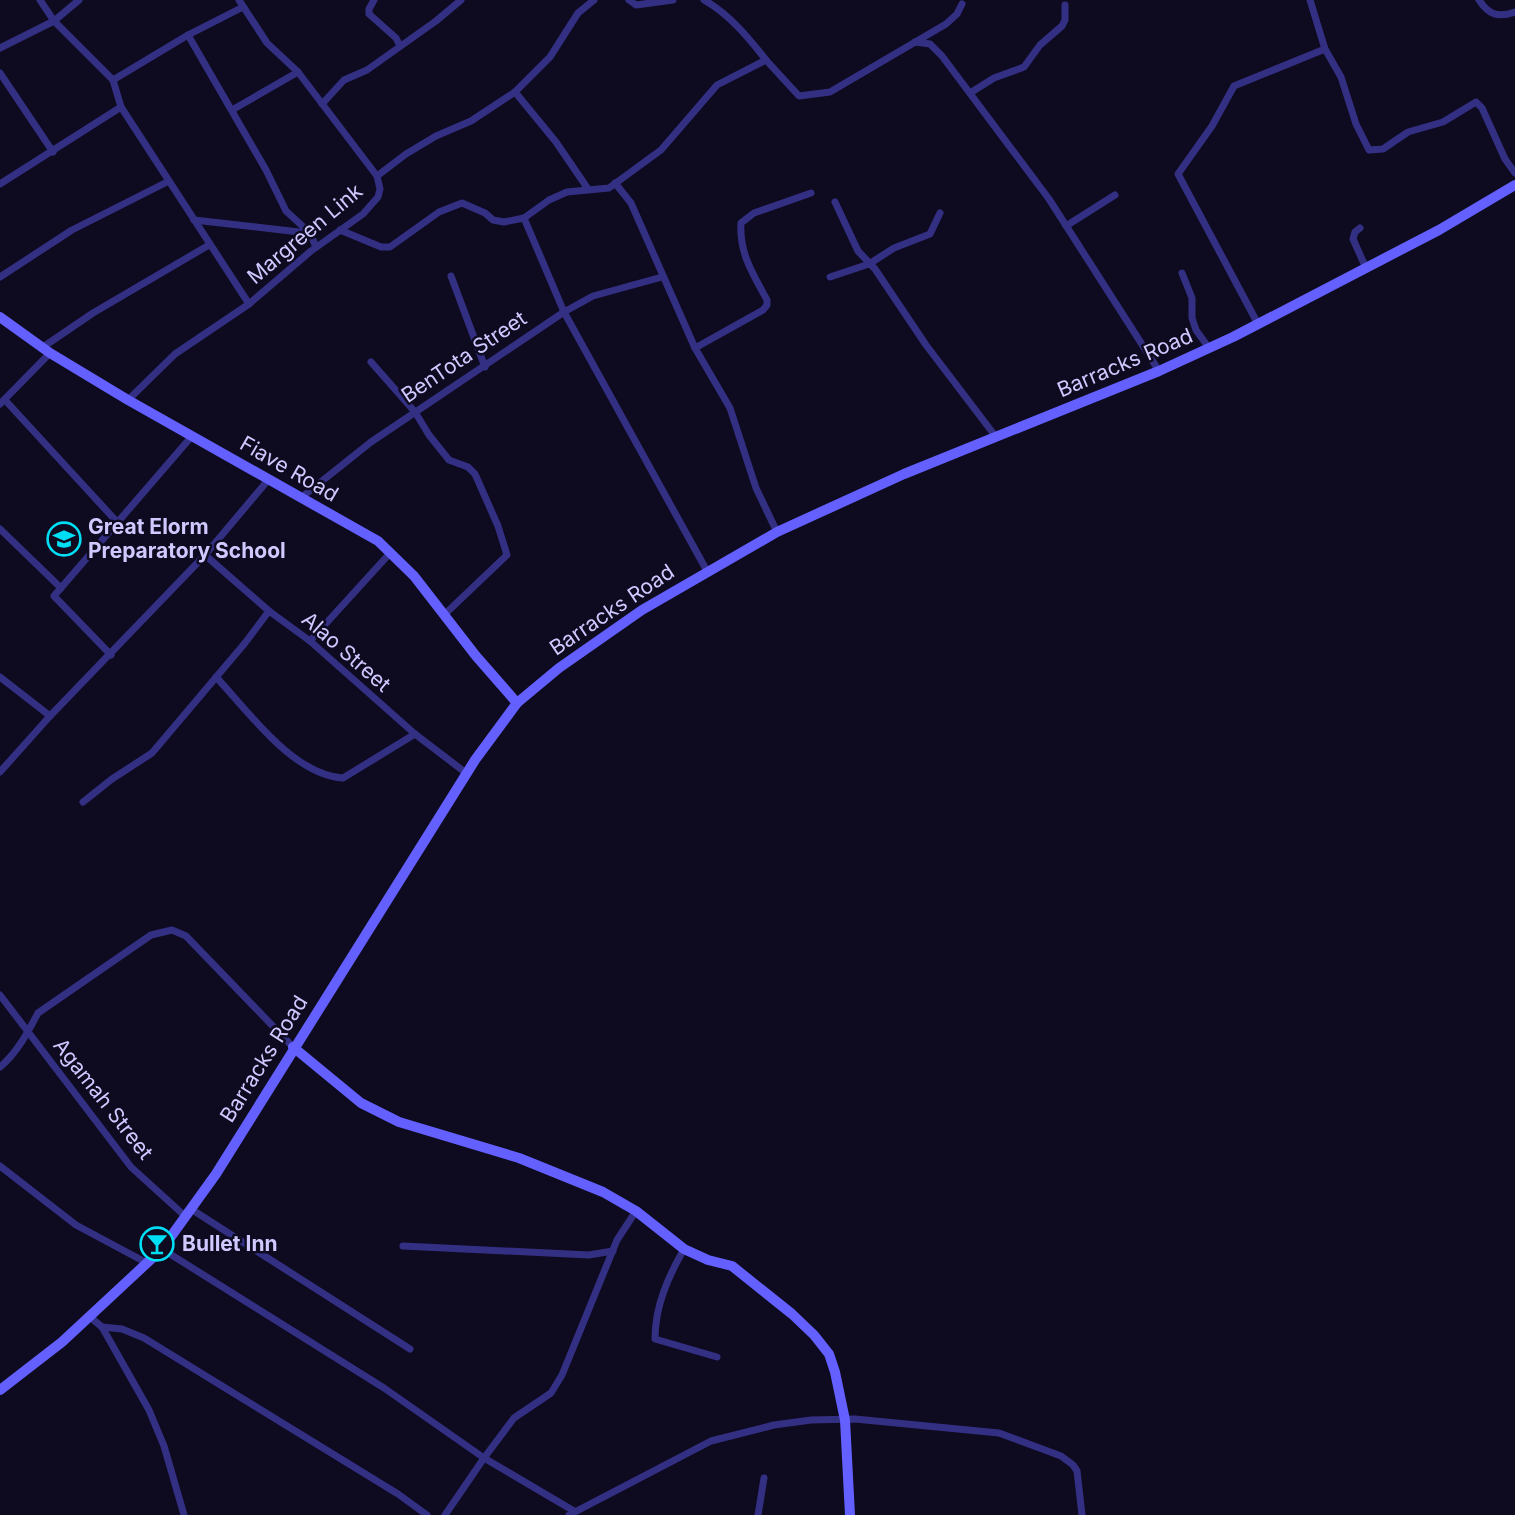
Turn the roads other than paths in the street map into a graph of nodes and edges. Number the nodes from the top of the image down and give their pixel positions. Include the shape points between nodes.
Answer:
1 (40, 0) edge
2 (79, 0) edge
3 (374, 0) edge
4 (461, 0) edge
5 (594, 0) edge
6 (629, 0) edge
7 (673, 0) edge
8 (704, 0) edge
9 (1310, 0) edge
10 (1479, 0) edge
11 (241, 3) edge
12 (962, 4) dead end
13 (1065, 5) dead end
14 (1515, 12) edge
15 (54, 21) junction
16 (188, 35) junction
17 (915, 41) junction
18 (400, 46) junction
19 (0, 48) edge
20 (1325, 49) junction
21 (766, 60) junction
22 (298, 72) junction
23 (0, 73) edge
24 (113, 80) junction
25 (515, 92) junction
26 (970, 93) junction
27 (322, 104) junction
28 (121, 107) junction
29 (232, 110) junction
30 (53, 152) junction
31 (1515, 173) edge
32 (377, 176) junction
33 (169, 181) junction
34 (615, 183) junction
35 (0, 184) edge
36 (1515, 185) edge
37 (588, 189) junction
38 (811, 192) dead end
39 (1115, 195) dead end
40 (835, 202) dead end
41 (940, 213) dead end
42 (524, 218) junction
43 (194, 220) junction
44 (1066, 226) junction
45 (1360, 228) dead end
46 (340, 230) junction
47 (310, 233) junction
48 (209, 245) junction
49 (316, 247) junction
50 (869, 264) junction
51 (1366, 268) junction
52 (1182, 273) dead end
53 (451, 276) dead end
54 (0, 277) edge
55 (662, 277) junction
56 (830, 277) dead end
57 (249, 303) junction
58 (564, 312) junction
59 (0, 317) edge
60 (1258, 324) junction
61 (695, 348) junction
62 (1209, 348) junction
63 (46, 350) junction
64 (371, 362) dead end
65 (485, 367) junction
66 (1159, 371) junction
67 (128, 400) junction
68 (3, 402) edge
69 (415, 412) junction
70 (192, 436) junction
71 (996, 437) junction
72 (269, 479) junction
73 (302, 497) junction
74 (117, 522) junction
75 (0, 529) edge
76 (777, 532) junction
77 (391, 552) junction
78 (205, 555) junction
79 (707, 571) junction
80 (61, 588) junction
81 (269, 611) junction
82 (445, 614) junction
83 (310, 641) junction
84 (111, 655) junction
85 (0, 677) edge
86 (216, 677) junction
87 (517, 703) junction
88 (50, 716) junction
89 (415, 734) junction
90 (0, 772) edge
91 (467, 773) junction
92 (83, 802) dead end
93 (0, 995) edge
94 (28, 1032) junction
95 (293, 1047) junction
96 (0, 1067) edge
97 (0, 1166) edge
98 (636, 1211) junction
99 (188, 1213) junction
100 (403, 1246) dead end
101 (162, 1249) junction
102 (684, 1249) junction
103 (613, 1251) junction
104 (147, 1263) junction
105 (90, 1317) junction
106 (102, 1327) junction
107 (410, 1349) dead end
108 (717, 1357) dead end
109 (0, 1390) edge
110 (845, 1420) junction
111 (484, 1458) junction
112 (764, 1478) dead end
113 (571, 1513) edge
114 (184, 1515) edge
115 (427, 1515) edge
116 (445, 1515) edge
117 (758, 1515) edge
118 (850, 1515) edge
119 (1082, 1515) edge

1 - 15 street
2 - 15 street
3 - 18 street via 369,14
4 - 18 street
5 - 25 street via 578,13 550,57
6 - 7 street via 636,5
8 - 21 street via 744,32
9 - 20 street
10 - 14 street via 1495,15
11 - 16 street
11 - 22 street, Margreen Link via 267,43
12 - 17 street via 952,19
13 - 26 street via 1062,26 1024,67
15 - 19 street
15 - 24 street
16 - 24 street
16 - 29 street
17 - 21 street via 830,92 799,96
17 - 26 street via 935,48
18 - 27 street via 344,80
20 - 31 street via 1341,77 1368,150 1383,149 1408,132 1443,122 1476,102
20 - 60 street via 1234,86 1178,174
21 - 34 street via 717,85 661,150
22 - 27 street, Margreen Link
22 - 29 street
23 - 30 street
24 - 28 street
25 - 32 street
25 - 37 street
26 - 44 street
27 - 32 street, Margreen Link
28 - 30 street
28 - 33 street
29 - 47 street via 286,211
30 - 35 street
32 - 46 street, Margreen Link via 380,189 373,205
33 - 43 street
33 - 54 street via 72,230
34 - 37 street via 609,188
34 - 55 street via 631,203
36 - 51 street, Barracks Road
37 - 42 street via 567,192
38 - 61 street via 754,213 740,223 744,257 767,305
39 - 44 street
40 - 50 street
41 - 50 street via 930,234
42 - 46 street via 493,220 462,203 439,212 390,247
42 - 58 street
43 - 47 street
43 - 48 street
44 - 66 street
45 - 51 street via 1353,239
46 - 49 street, Margreen Link
47 - 49 street
48 - 57 street
48 - 63 street via 93,313
49 - 57 street, Margreen Link
50 - 56 street
50 - 71 street
51 - 60 street, Barracks Road
52 - 62 street via 1192,298 1196,330
53 - 65 street
55 - 58 street, BenTota Street via 593,296
55 - 61 street
57 - 67 street, Margreen Link via 175,354
58 - 65 street, BenTota Street
58 - 79 street
59 - 63 street, Fiave Road
60 - 62 street, Barracks Road
61 - 76 street via 730,408 756,488
62 - 66 street, Barracks Road
63 - 67 street, Fiave Road
63 - 68 street
64 - 69 street
65 - 69 street, BenTota Street
66 - 71 street, Barracks Road
67 - 70 street, Fiave Road
68 - 74 street
69 - 73 street, BenTota Street
69 - 82 street via 449,460 475,474 507,555
70 - 72 street, Fiave Road
70 - 74 street
71 - 76 street, Barracks Road
72 - 73 street, Fiave Road
72 - 78 street
73 - 77 street, Fiave Road
74 - 80 street
75 - 80 street
76 - 79 street, Barracks Road
77 - 82 street, Fiave Road
77 - 83 street
78 - 81 street, Alao Street
78 - 84 street
79 - 87 street, Barracks Road via 591,644
80 - 84 street via 54,596 57,601
81 - 83 street, Alao Street
81 - 86 street
82 - 87 street, Fiave Road
83 - 89 street, Alao Street
84 - 88 street
85 - 88 street
86 - 89 street via 289,754 317,772 343,778
86 - 92 street via 152,753
87 - 91 street, Barracks Road
88 - 90 street
89 - 91 street, Alao Street
91 - 95 street, Barracks Road
93 - 94 street, Agamah Street
94 - 95 street via 38,1013 151,935 172,930 186,936
94 - 96 street
94 - 99 street, Agamah Street via 131,1167
95 - 98 street via 361,1104 399,1122 519,1157
95 - 99 street, Barracks Road
97 - 104 street via 76,1225
98 - 102 street
98 - 103 street
99 - 101 street, Barracks Road
99 - 107 street, Agamah Street
100 - 103 street via 589,1255
101 - 104 street, Barracks Road
101 - 111 street via 384,1388
102 - 108 street via 662,1294 655,1339
102 - 110 street via 732,1266 814,1335 835,1372
103 - 111 street via 551,1393 514,1419
104 - 105 street, Barracks Road
105 - 106 street
105 - 109 street, Barracks Road
106 - 114 street via 149,1409
106 - 115 street via 144,1338
110 - 113 street via 774,1425 711,1441
110 - 118 street
110 - 119 street via 999,1433 1061,1456 1073,1465 1079,1478
111 - 113 street
111 - 116 street
112 - 117 street

